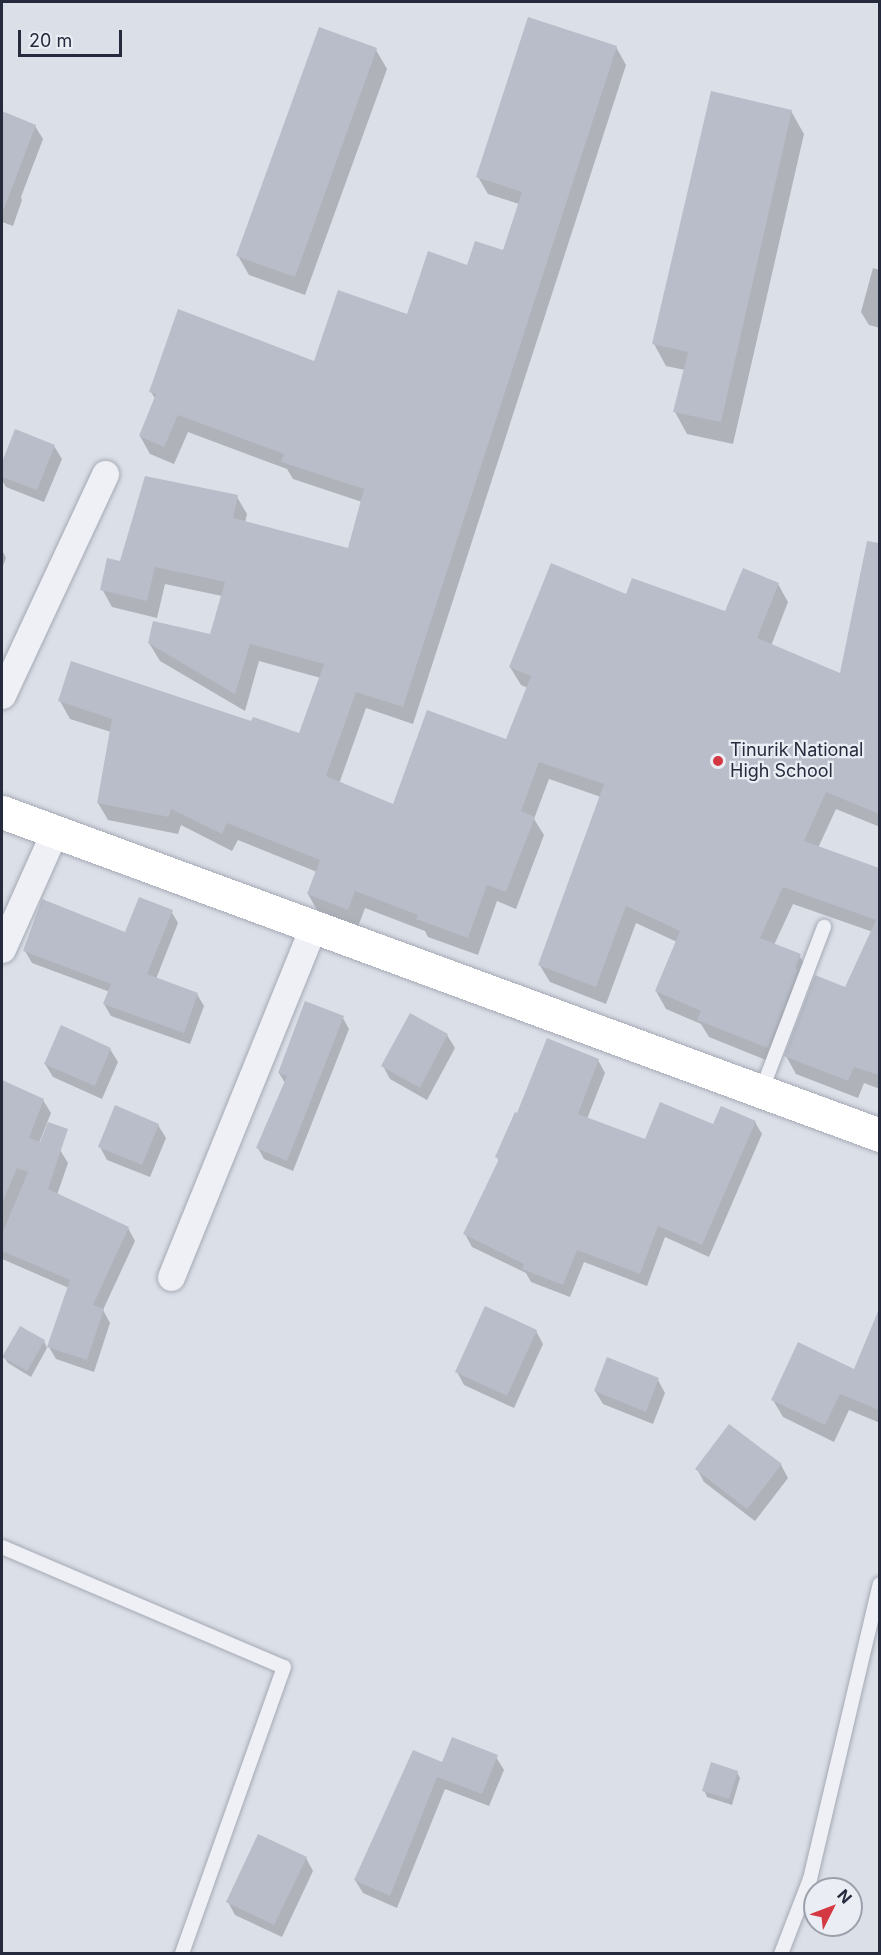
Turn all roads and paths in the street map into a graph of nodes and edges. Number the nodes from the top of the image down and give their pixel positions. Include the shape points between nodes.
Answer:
1 (105, 474) dead end
2 (2, 695) edge
3 (2, 812) edge
4 (54, 833) junction
5 (313, 927) junction
6 (825, 927) dead end
7 (2, 949) edge
8 (761, 1092) junction
9 (879, 1135) edge
10 (171, 1277) dead end
11 (2, 1547) edge
12 (879, 1584) edge
13 (182, 1953) edge
14 (782, 1953) edge

1 - 2 street
3 - 4 street
4 - 5 street
4 - 7 street
5 - 8 street
5 - 10 street
6 - 8 lane
8 - 9 street
11 - 13 lane via 284,1667
12 - 14 lane via 810,1879

